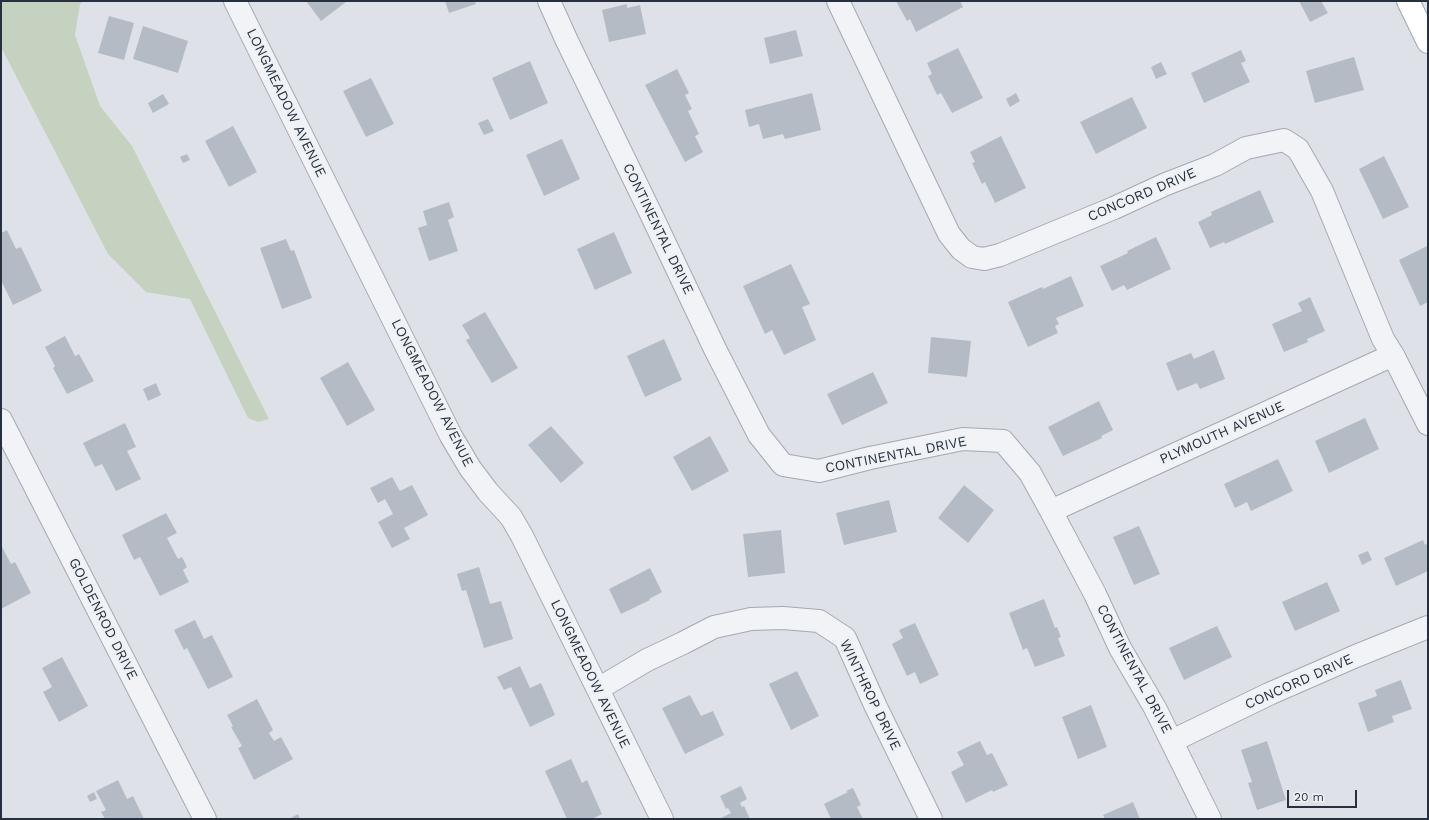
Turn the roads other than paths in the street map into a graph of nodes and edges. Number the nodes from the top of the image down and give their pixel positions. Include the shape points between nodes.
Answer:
1 (235, 1) edge
2 (549, 1) edge
3 (838, 1) edge
4 (1408, 1) edge
5 (1428, 42) edge
6 (1393, 355) junction
7 (1, 420) edge
8 (1428, 424) edge
9 (1051, 510) junction
10 (1428, 627) edge
11 (598, 689) junction
12 (1172, 741) junction
13 (205, 819) edge
14 (662, 819) edge
15 (931, 819) edge
16 (1210, 819) edge

1 - 11 street, LONGMEADOW AVENUE via 451,436 470,468 511,517
2 - 9 street, CONTINENTAL DRIVE via 718,356 759,435 782,465 819,470 963,439 1002,442 1030,473
3 - 6 street, CONCORD DRIVE via 949,234 961,249 972,256 984,259 1000,255 1216,165 1246,148 1284,140 1298,150 1322,191 1383,339
4 - 5 main road
6 - 8 street, CONCORD DRIVE
6 - 9 street, PLYMOUTH AVENUE
7 - 13 street, GOLDENROD DRIVE
9 - 12 street, CONTINENTAL DRIVE via 1120,648
10 - 12 street, CONCORD DRIVE via 1284,688
11 - 14 street, LONGMEADOW AVENUE
11 - 15 street, WINTHROP DRIVE via 647,660 714,627 751,619 819,621 845,638
12 - 16 street, CONTINENTAL DRIVE

